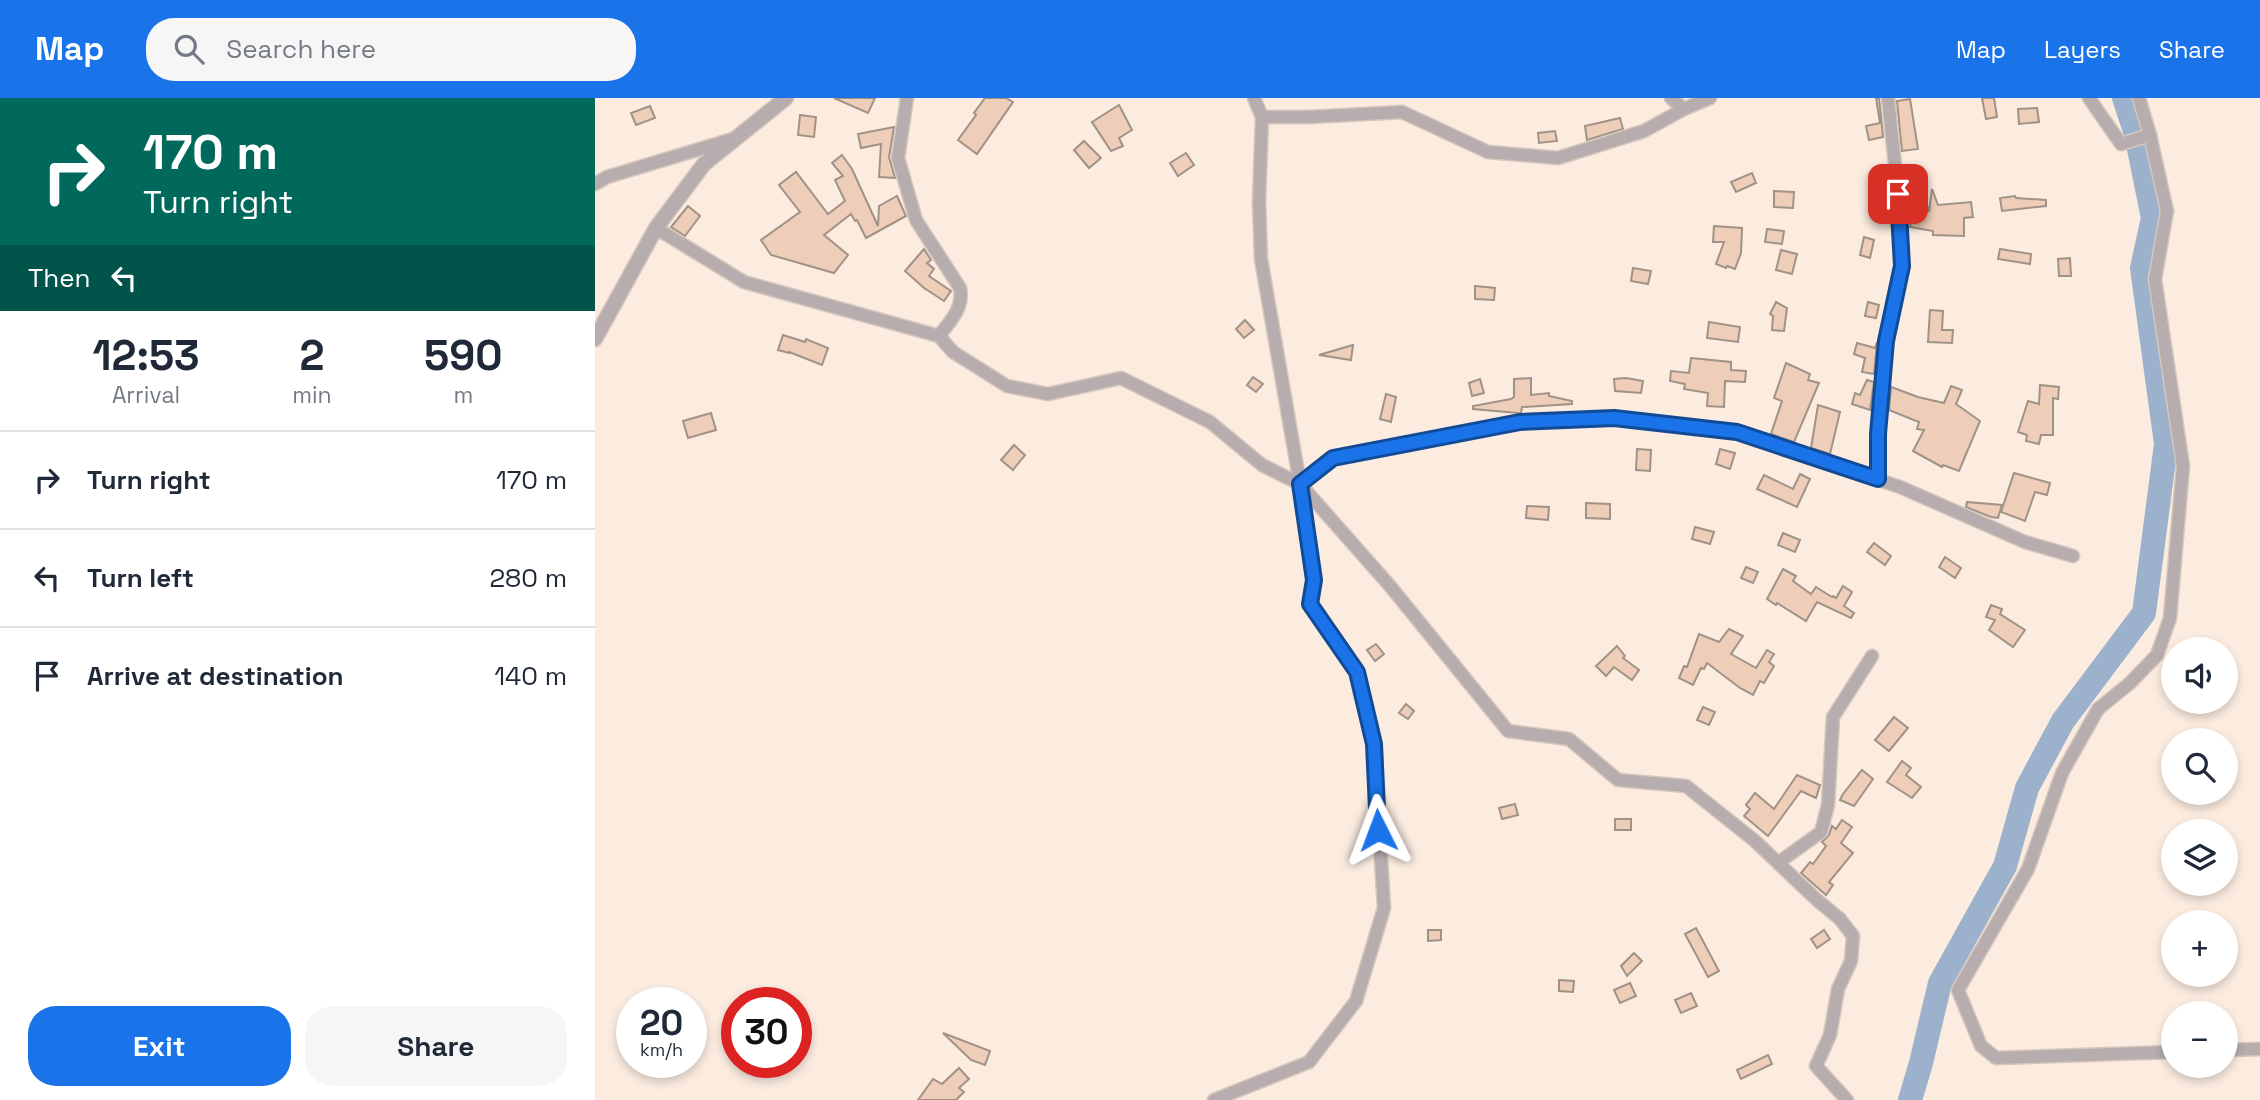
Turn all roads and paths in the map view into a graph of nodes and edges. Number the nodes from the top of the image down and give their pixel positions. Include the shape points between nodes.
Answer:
1 (786, 98) edge
2 (907, 98) edge
3 (1254, 98) edge
4 (1671, 98) edge
5 (1710, 98) edge
6 (1888, 98) edge
7 (2089, 98) edge
8 (2139, 98) edge
9 (1684, 109) junction
10 (1262, 117) junction
11 (2144, 137) junction
12 (737, 138) junction
13 (595, 184) edge
14 (656, 228) junction
15 (939, 336) junction
16 (595, 339) edge
17 (1878, 479) junction
18 (1300, 484) junction
19 (2073, 556) dead end
20 (1872, 656) dead end
21 (1778, 863) junction
22 (2260, 1049) edge
23 (2238, 1050) edge
24 (2161, 1052) edge
25 (1214, 1100) edge
26 (1847, 1100) edge

1 - 12 street
2 - 15 street via 898,158 916,220 961,288 959,310
3 - 10 street
4 - 9 street
5 - 9 street
6 - 17 street via 1902,266 1886,341
7 - 11 street via 2121,144
8 - 11 street
9 - 10 street via 1644,131 1558,158 1488,152 1402,111
10 - 18 street via 1261,259
11 - 24 street via 2167,211 2155,279 2183,466 2170,618 2157,655 2098,709 2062,773 2028,869 1958,990 1981,1046 1996,1058
12 - 13 street
12 - 14 street via 704,164
14 - 15 street via 744,282
14 - 16 street
15 - 18 street via 953,352 1007,386 1048,394 1121,378 1210,422 1262,465
17 - 18 street via 1737,432 1614,418 1520,422 1333,458
17 - 19 street via 2025,542
18 - 21 street via 1508,731 1569,739 1618,780 1686,786
18 - 25 street via 1314,580 1310,604 1357,672 1374,744 1384,908 1356,1001 1309,1062
20 - 21 street via 1833,717 1828,804 1821,832
21 - 26 street via 1853,936 1851,961 1838,989 1830,1035 1816,1066
22 - 23 street

